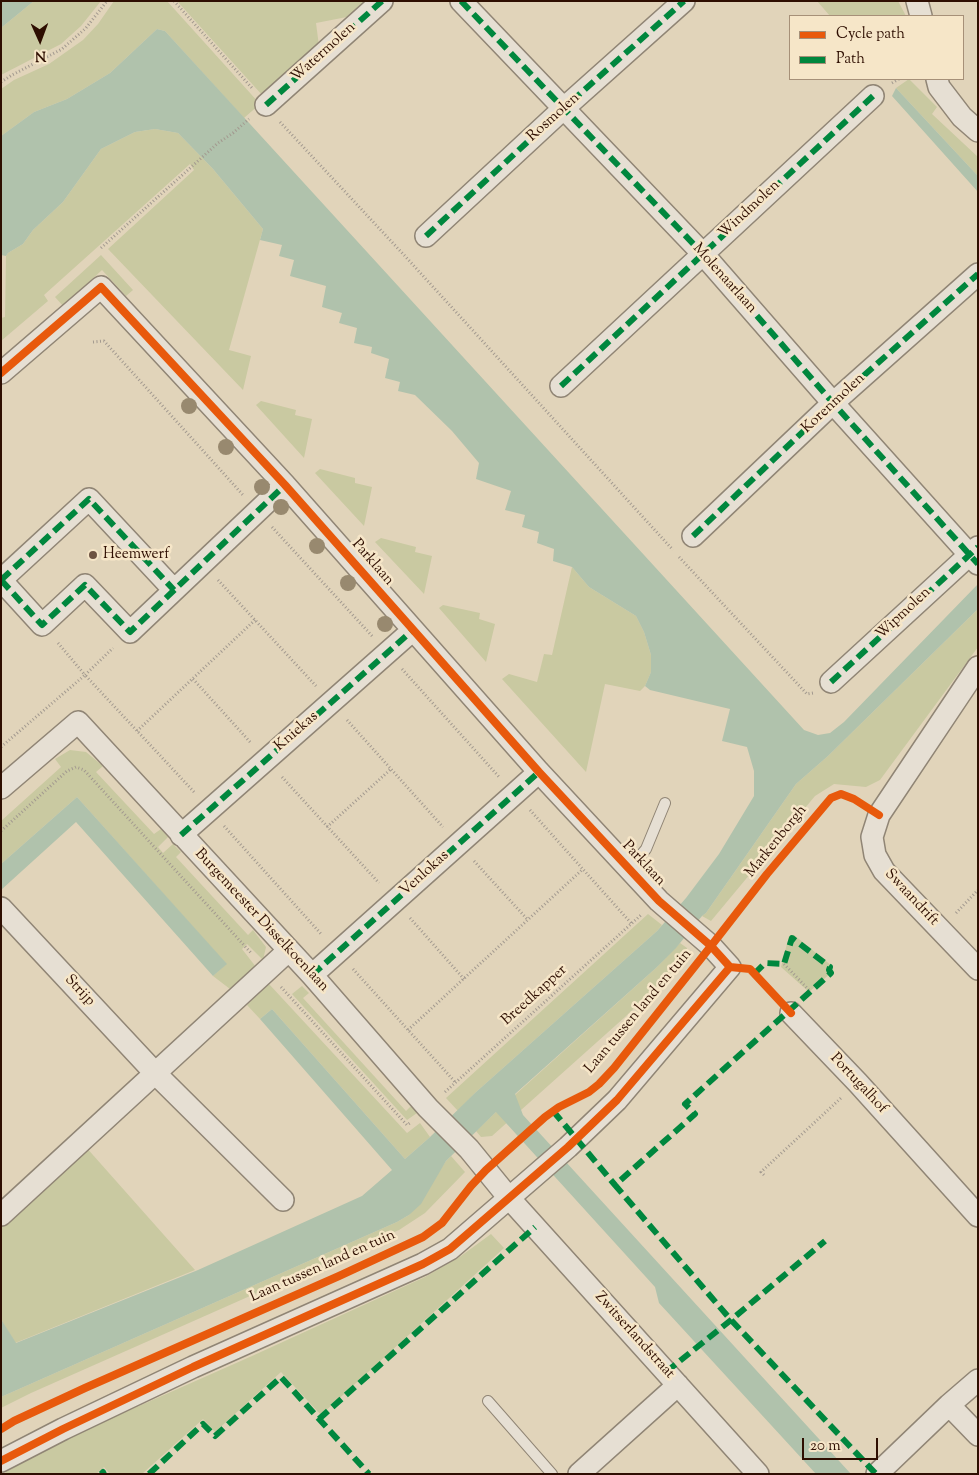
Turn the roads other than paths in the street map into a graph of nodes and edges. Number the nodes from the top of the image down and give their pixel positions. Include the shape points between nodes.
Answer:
1 (382, 1) edge
2 (461, 1) edge
3 (684, 1) edge
4 (917, 1) edge
5 (921, 15) edge
6 (937, 80) edge
7 (873, 96) dead end
8 (563, 109) junction
9 (258, 111) road end
10 (978, 131) edge
11 (426, 236) dead end
12 (703, 254) junction
13 (978, 274) edge
14 (3, 370) edge
15 (561, 386) dead end
16 (833, 403) junction
17 (285, 485) junction
18 (694, 536) dead end
19 (975, 556) edge
20 (1, 580) edge
21 (174, 590) junction
22 (413, 630) junction
23 (978, 667) edge
24 (831, 682) road end
25 (539, 772) junction
26 (1, 788) edge
27 (665, 803) dead end
28 (181, 835) junction
29 (629, 869) junction
30 (1, 908) edge
31 (704, 940) joint
32 (288, 951) junction
33 (978, 969) edge
34 (312, 975) junction
35 (791, 1013) dead end
36 (156, 1074) junction
37 (509, 1198) junction
38 (283, 1200) dead end
39 (1, 1216) edge
40 (978, 1216) edge
41 (978, 1380) edge
42 (678, 1385) junction
43 (488, 1400) dead end
44 (949, 1405) junction
45 (978, 1435) edge
46 (1, 1461) edge
47 (580, 1473) edge
48 (552, 1474) edge
49 (758, 1474) edge
50 (877, 1474) edge

1 - 9 street, Watermolen
2 - 8 street, Molenaarlaan
3 - 8 street, Rosmolen
4 - 5 street
6 - 10 street via 939,88
7 - 12 street, Windmolen
8 - 11 street, Rosmolen
8 - 12 street, Molenaarlaan
12 - 15 street, Windmolen
12 - 16 street, Molenaarlaan
13 - 16 street, Korenmolen
14 - 17 street, Parklaan via 101,287
16 - 18 street, Korenmolen
16 - 19 street, Molenaarlaan
17 - 21 street
17 - 22 street, Parklaan
19 - 24 street, Wipmolen
20 - 21 street via 88,499
20 - 21 street via 42,625 85,584 130,632
22 - 25 street, Parklaan
22 - 28 street, Kniekas
23 - 33 street, Swaandrift via 879,815 872,837 875,854 884,871
25 - 29 street, Parklaan
25 - 34 street, Venlokas
26 - 28 street, Burgemeester Disselkoenlaan via 78,722
27 - 29 lane via 646,849
28 - 32 street, Burgemeester Disselkoenlaan
29 - 31 street, Parklaan via 663,905
30 - 36 street, Strijp
31 - 37 street, Laan tussen land en tuin via 730,967 617,1100 568,1148
32 - 34 street, Burgemeester Disselkoenlaan
32 - 36 street
34 - 37 street, Burgemeester Disselkoenlaan
35 - 40 street, Portugalhof
36 - 38 street, Strijp
36 - 39 street
37 - 42 street, Zwitserlandstraat
37 - 46 street, Laan tussen land en tuin via 450,1249 423,1264 193,1367
41 - 44 street
42 - 47 street
42 - 49 street, Zwitserlandstraat
43 - 48 lane
44 - 45 street
44 - 50 street

